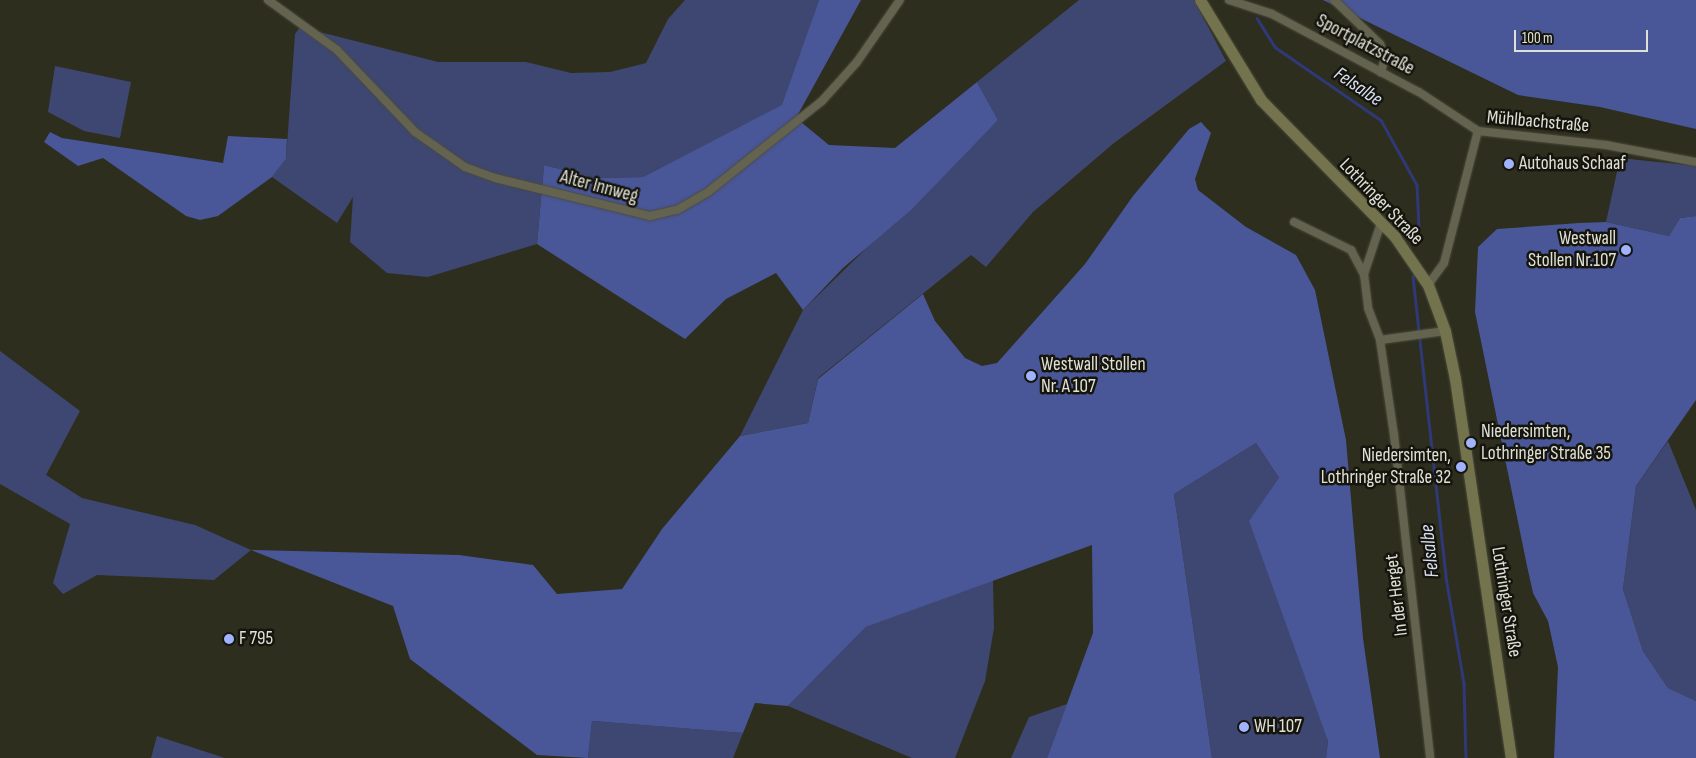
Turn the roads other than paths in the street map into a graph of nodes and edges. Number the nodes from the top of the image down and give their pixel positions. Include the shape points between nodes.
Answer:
1 (268, 0) edge
2 (900, 0) edge
3 (1200, 0) edge
4 (1229, 0) edge
5 (1334, 0) edge
6 (1382, 72) junction
7 (1478, 131) junction
8 (1696, 162) edge
9 (1294, 222) dead end
10 (1381, 223) junction
11 (1364, 274) junction
12 (1428, 285) junction
13 (1445, 331) junction
14 (1380, 340) junction
15 (1430, 758) edge
16 (1512, 758) edge

1 - 2 street, Alter Innweg via 337,50 415,132 465,167 495,178 650,216 678,210 708,192 822,101 857,62
3 - 10 main road, Lothringer Straße via 1261,100
4 - 6 street, Sportplatzstraße via 1272,14
5 - 6 street via 1380,44 1385,58
6 - 7 street, Sportplatzstraße
7 - 8 street, Mühlbachstraße via 1606,145
7 - 12 street, Mühlbachstraße via 1444,263
9 - 11 street, In der Herget via 1351,250
10 - 11 street, In der Herget
10 - 12 main road, Lothringer Straße via 1403,246
11 - 14 street, In der Herget via 1368,308
12 - 13 main road, Lothringer Straße
13 - 14 street
13 - 16 main road, Lothringer Straße
14 - 15 street, In der Herget via 1418,626

